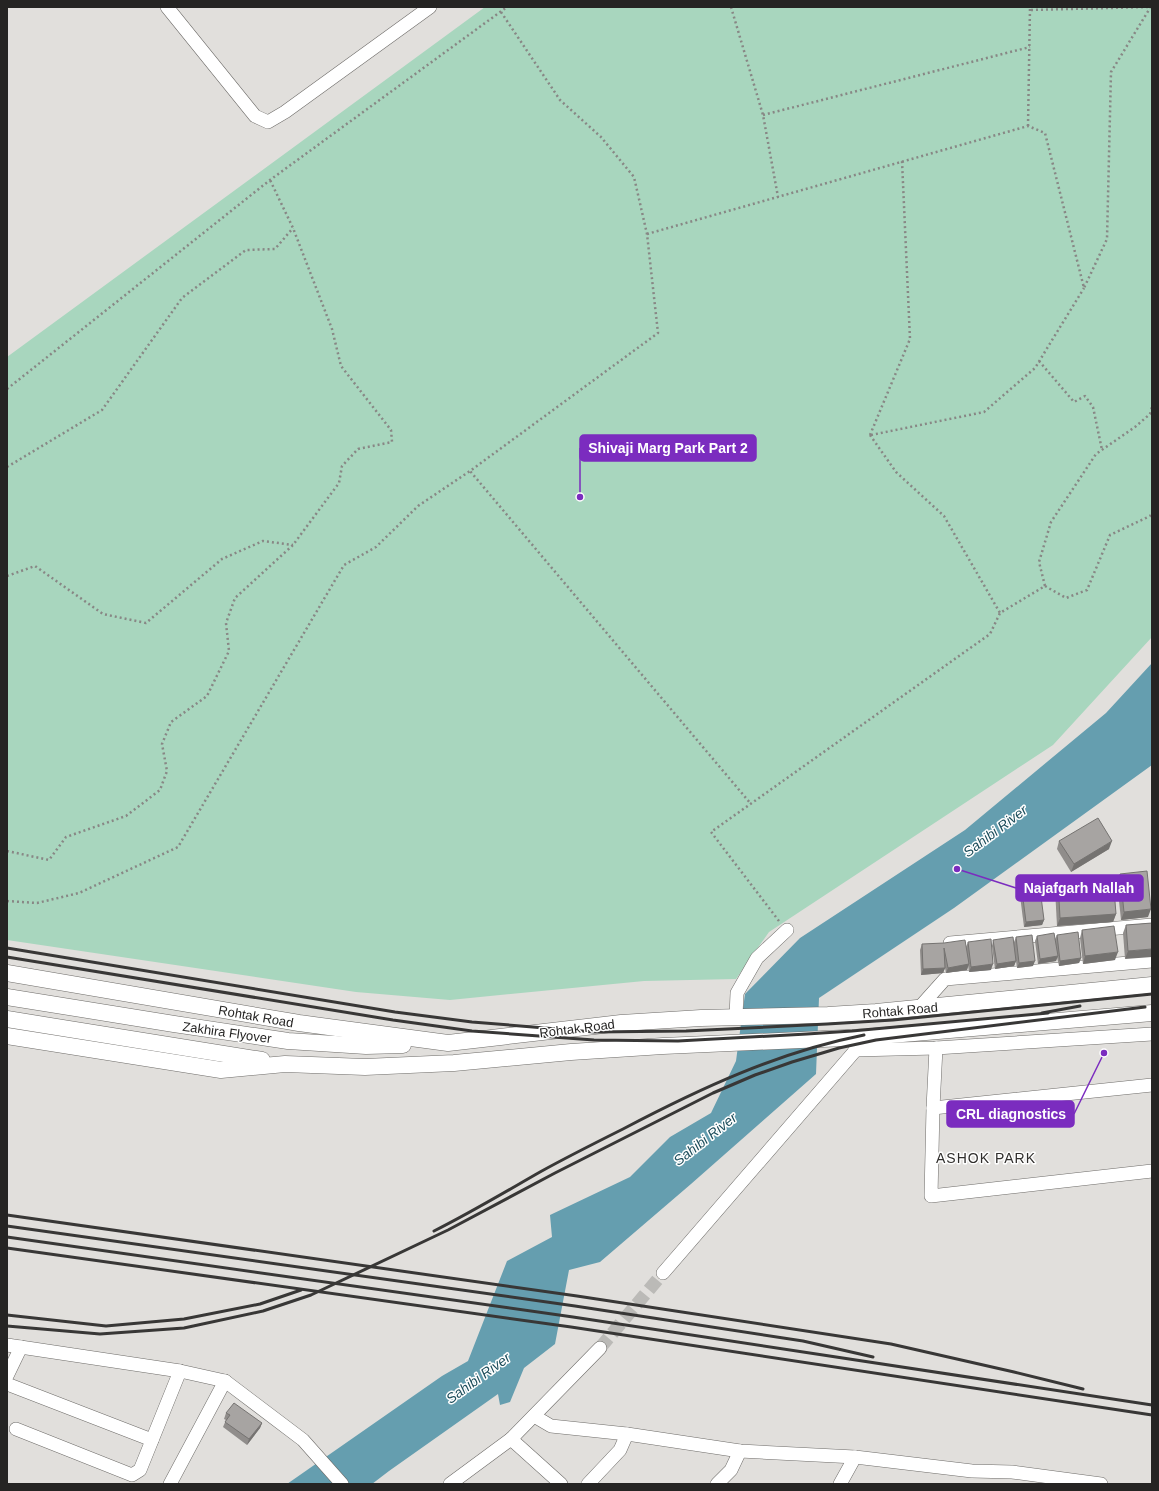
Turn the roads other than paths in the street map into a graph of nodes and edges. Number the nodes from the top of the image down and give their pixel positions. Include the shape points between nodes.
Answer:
1 (167, 7) edge
2 (430, 7) edge
3 (1152, 925) edge
4 (787, 930) road end
5 (950, 943) edge
6 (1152, 961) edge
7 (7, 973) edge
8 (1152, 985) edge
9 (7, 997) edge
10 (919, 1008) junction
11 (1152, 1013) edge
12 (736, 1017) junction
13 (7, 1019) edge
14 (1152, 1034) edge
15 (7, 1036) edge
16 (866, 1037) junction
17 (448, 1043) junction
18 (936, 1048) junction
19 (855, 1050) junction
20 (285, 1064) junction
21 (1152, 1085) edge
22 (932, 1108) junction
23 (1152, 1171) edge
24 (663, 1273) tunnel mouth
25 (7, 1345) edge
26 (21, 1347) junction
27 (600, 1348) tunnel mouth
28 (180, 1371) junction
29 (7, 1376) edge
30 (225, 1381) junction
31 (7, 1384) edge
32 (534, 1416) junction
33 (16, 1429) dead end
34 (627, 1434) junction
35 (511, 1439) junction
36 (152, 1440) junction
37 (740, 1451) junction
38 (855, 1457) junction
39 (170, 1484) edge
40 (342, 1484) edge
41 (450, 1484) edge
42 (561, 1484) edge
43 (588, 1484) edge
44 (717, 1484) edge
45 (840, 1484) edge
46 (1101, 1484) edge

1 - 2 street via 255,116 268,122
3 - 5 street
4 - 12 street via 757,958 737,994
6 - 10 street via 945,979
7 - 17 main road, Rohtak Road via 299,1023
8 - 10 main road, Rohtak Road
9 - 17 main road, Zakhira Flyover via 288,1041 366,1046
10 - 12 main road, Rohtak Road via 828,1015
11 - 16 main road, Rohtak Road
12 - 17 main road, Rohtak Road via 622,1023
13 - 20 main road, Zakhira Flyover
14 - 18 street
15 - 20 main road, Rohtak Road via 221,1070
16 - 19 street
16 - 20 main road, Rohtak Road via 571,1052 454,1063 365,1067
18 - 19 street
18 - 22 street
19 - 24 street
21 - 22 street
22 - 23 street via 931,1196
25 - 26 street
26 - 28 street
26 - 29 street
27 - 32 street
28 - 30 street
28 - 36 street
30 - 39 street
30 - 40 street via 303,1440
31 - 36 street
32 - 34 street via 551,1426
32 - 35 street
33 - 36 street via 132,1475 140,1470
34 - 37 street
34 - 43 street via 620,1450
35 - 41 street
35 - 42 street
37 - 38 street
37 - 44 street via 731,1470
38 - 45 street
38 - 46 street via 972,1471 1012,1472

